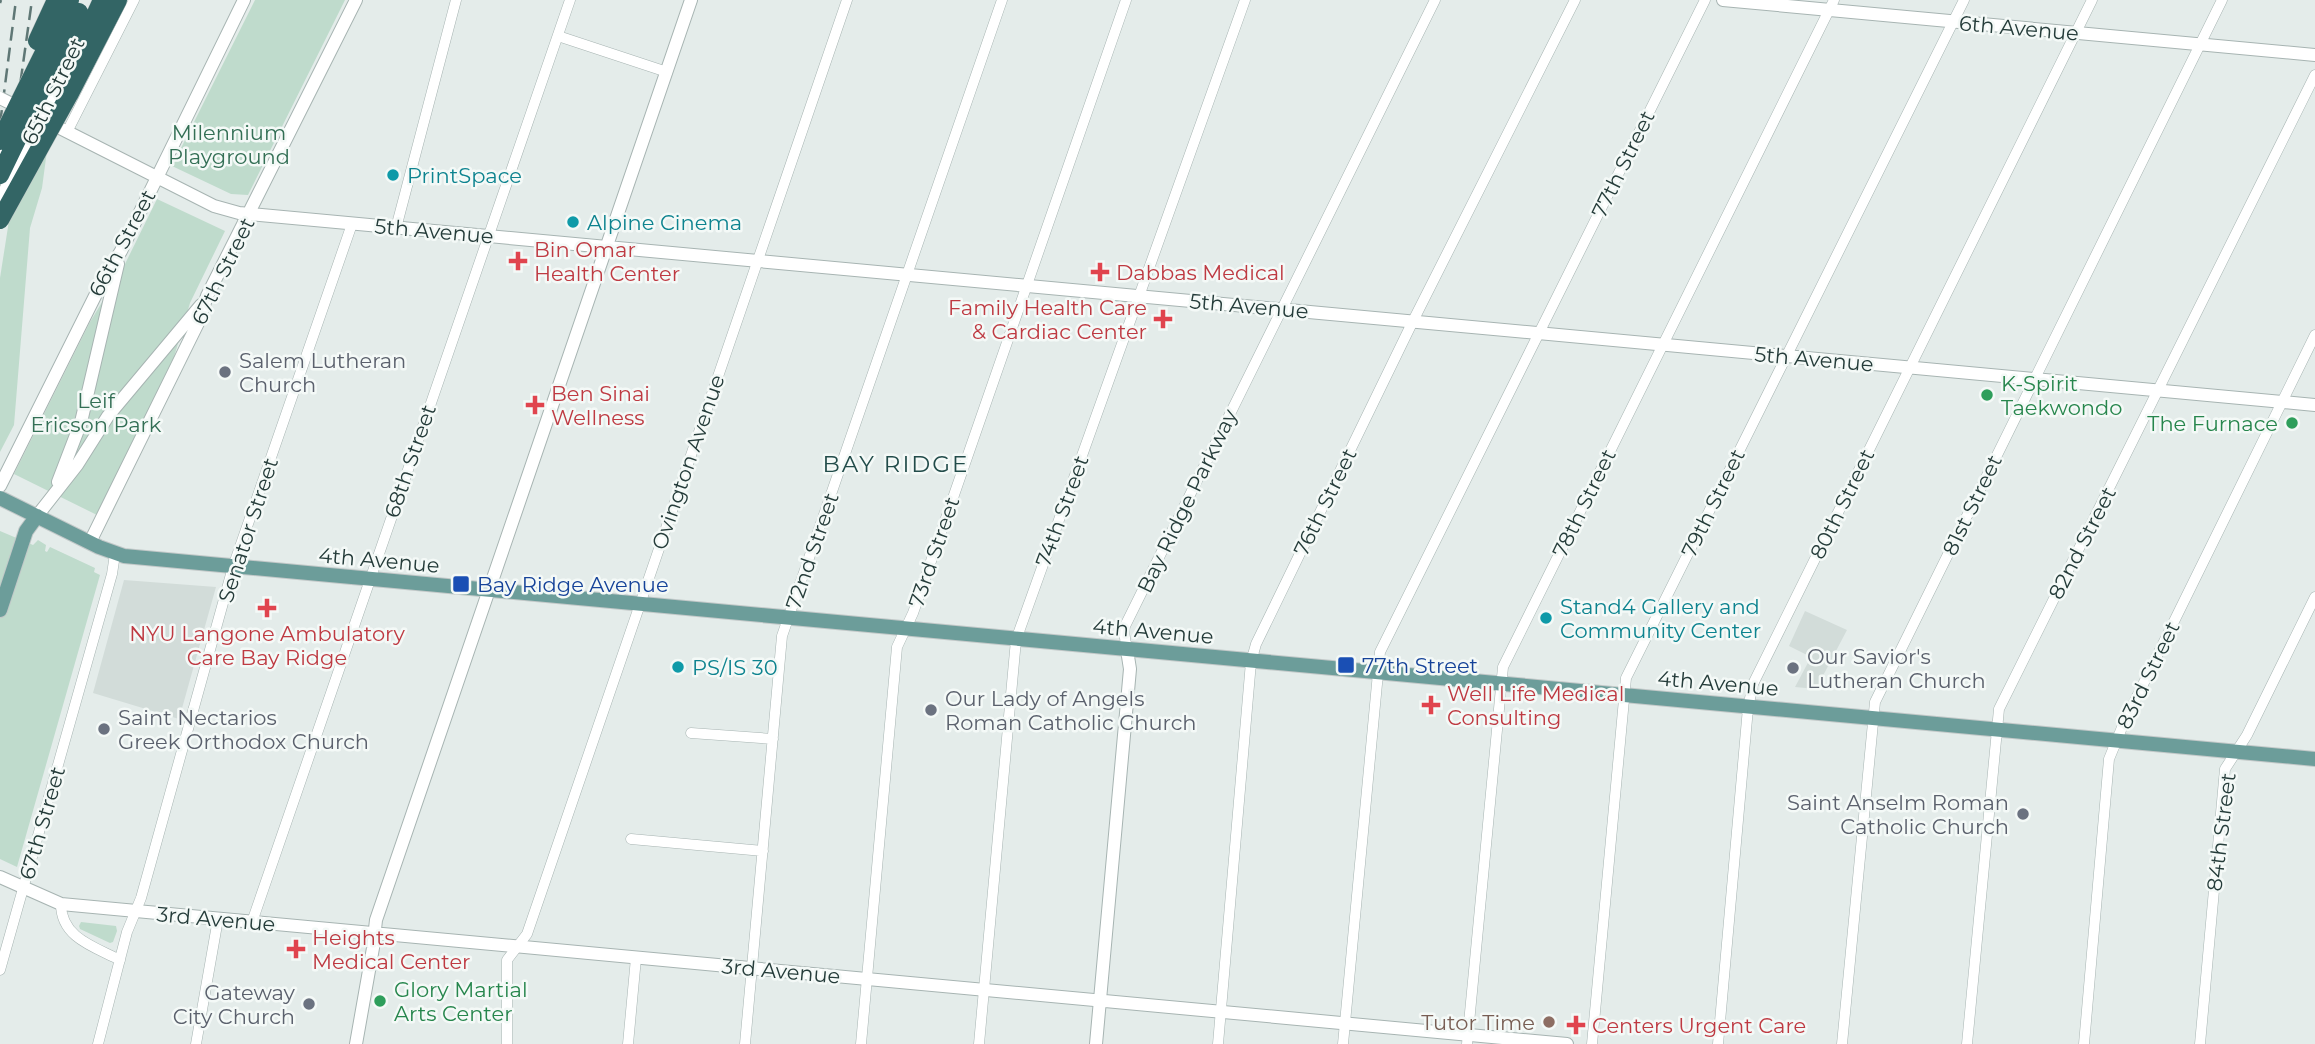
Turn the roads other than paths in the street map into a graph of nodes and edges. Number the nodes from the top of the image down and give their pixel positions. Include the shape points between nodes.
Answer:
1 (103, 0) edge
2 (118, 0) edge
3 (134, 0) edge
4 (244, 0) edge
5 (356, 0) edge
6 (456, 0) edge
7 (570, 0) edge
8 (691, 0) edge
9 (847, 0) edge
10 (1002, 0) edge
11 (1126, 0) edge
12 (1245, 0) edge
13 (1436, 0) edge
14 (1575, 0) edge
15 (1705, 0) edge
16 (1723, 0) edge
17 (1964, 0) edge
18 (2092, 0) edge
19 (2222, 0) edge
20 (1831, 5) edge
21 (73, 8) edge
22 (1953, 22) junction
23 (2075, 33) junction
24 (558, 36) junction
25 (2200, 45) junction
26 (2315, 55) edge
27 (667, 72) junction
28 (2315, 75) edge
29 (0, 98) edge
30 (22, 109) junction
31 (43, 119) junction
32 (0, 123) edge
33 (68, 132) junction
34 (0, 141) edge
35 (0, 154) edge
36 (0, 175) edge
37 (157, 177) junction
38 (0, 203) edge
39 (250, 214) junction
40 (0, 220) edge
41 (352, 224) junction
42 (396, 228) junction
43 (488, 235) junction
44 (607, 247) junction
45 (121, 251) junction
46 (758, 261) junction
47 (909, 274) junction
48 (1027, 286) junction
49 (207, 296) junction
50 (1139, 296) junction
51 (1282, 309) junction
52 (1413, 321) junction
53 (1539, 333) junction
54 (2315, 335) edge
55 (1661, 344) junction
56 (1786, 356) junction
57 (1908, 368) junction
58 (2035, 379) junction
59 (2158, 391) junction
60 (2282, 402) junction
61 (2315, 405) edge
62 (0, 486) edge
63 (0, 498) edge
64 (49, 502) junction
65 (37, 516) junction
66 (90, 542) junction
67 (116, 554) junction
68 (233, 567) junction
69 (369, 580) junction
70 (488, 591) junction
71 (2315, 597) edge
72 (638, 604) junction
73 (0, 610) edge
74 (788, 618) junction
75 (906, 629) junction
76 (1016, 640) junction
77 (1127, 650) junction
78 (1251, 662) junction
79 (1377, 672) junction
80 (1501, 684) junction
81 (1624, 696) junction
82 (1748, 708) junction
83 (1872, 718) junction
84 (1997, 729) junction
85 (691, 733) dead end
86 (773, 739) junction
87 (2116, 741) junction
88 (2236, 752) junction
89 (2315, 760) edge
90 (631, 839) dead end
91 (762, 850) junction
92 (0, 877) edge
93 (23, 887) junction
94 (61, 904) junction
95 (136, 911) junction
96 (218, 919) junction
97 (252, 922) junction
98 (375, 933) junction
99 (517, 947) junction
100 (636, 958) junction
101 (120, 960) junction
102 (752, 968) junction
103 (0, 970) edge
104 (867, 979) junction
105 (984, 990) junction
106 (1100, 1001) junction
107 (1221, 1012) junction
108 (1345, 1023) junction
109 (1468, 1039) edge
110 (98, 1044) edge
111 (196, 1044) edge
112 (356, 1044) edge
113 (507, 1044) edge
114 (628, 1044) edge
115 (745, 1044) edge
116 (862, 1044) edge
117 (979, 1044) edge
118 (1096, 1044) edge
119 (1218, 1044) edge
120 (1343, 1044) edge
121 (1567, 1044) edge
122 (1592, 1044) edge
123 (1718, 1044) edge
124 (1842, 1044) edge
125 (1967, 1044) edge
126 (2084, 1044) edge
127 (2200, 1044) edge

1 - 40 highway, bridge
2 - 40 highway, bridge
3 - 33 street, 65th Street
4 - 37 street, 66th Street
5 - 39 street, 67th Street
6 - 42 street
7 - 24 street, 68th Street
8 - 27 street
9 - 46 street, Ovington Avenue
10 - 47 street, 72nd Street
11 - 48 street, 73rd Street
12 - 50 street, 74th Street
13 - 51 street, Bay Ridge Parkway
14 - 52 street, 76th Street
15 - 53 street, 77th Street
16 - 20 street, 6th Avenue
17 - 22 street, 79th Street
18 - 23 street, 80th Street
19 - 25 street, 81st Street
20 - 22 street, 6th Avenue
20 - 55 street, 78th Street
21 - 30 main road, 65th Street, bridge
21 - 31 main road, 65th Street, bridge
21 - 32 highway, bridge
21 - 34 highway, bridge
21 - 36 highway, bridge
22 - 23 street, 6th Avenue
22 - 56 street, 79th Street
23 - 25 street, 6th Avenue
23 - 57 street, 80th Street
24 - 27 street
24 - 43 street, 68th Street
25 - 26 street, 6th Avenue
25 - 58 street, 81st Street
27 - 44 street
28 - 59 street, 82nd Street
29 - 30 street, 5th Avenue, bridge
30 - 31 street, 5th Avenue, bridge
30 - 35 main road, 65th Street, bridge
31 - 33 street, 5th Avenue
31 - 38 main road, 65th Street, bridge
33 - 37 street, 5th Avenue
37 - 39 street, 5th Avenue via 220,208
37 - 45 street, 66th Street
39 - 41 street, 5th Avenue
39 - 49 street, 67th Street
41 - 42 street, 5th Avenue
41 - 68 street, Senator Street
42 - 43 street, 5th Avenue
43 - 44 street, 5th Avenue
43 - 69 street, 68th Street
44 - 46 street, 5th Avenue
44 - 70 street
45 - 62 street, 66th Street
45 - 64 street via 81,422
46 - 47 street, 5th Avenue
46 - 72 street, Ovington Avenue
47 - 48 street, 5th Avenue
47 - 74 street, 72nd Street
48 - 50 street, 5th Avenue
48 - 75 street, 73rd Street
49 - 64 street via 108,416
49 - 66 street, 67th Street via 199,321
50 - 51 street, 5th Avenue
50 - 76 street, 74th Street
51 - 52 street, 5th Avenue
51 - 77 street, Bay Ridge Parkway via 1125,626
52 - 53 street, 5th Avenue
52 - 78 street, 76th Street via 1255,644
53 - 55 street, 5th Avenue
53 - 79 street, 77th Street via 1380,652
54 - 60 street, 83rd Street
55 - 56 street, 5th Avenue
55 - 80 street, 78th Street via 1503,667
56 - 57 street, 5th Avenue
56 - 81 street, 79th Street via 1626,678
57 - 58 street, 5th Avenue
57 - 82 street, 80th Street via 1753,684
58 - 59 street, 5th Avenue
58 - 83 street, 81st Street via 1875,702
59 - 60 street, 5th Avenue
59 - 84 street, 82nd Street via 1999,709
60 - 61 street, 5th Avenue
60 - 87 street, 83rd Street
63 - 65 main road, 4th Avenue
64 - 65 street
65 - 66 main road, 4th Avenue
65 - 73 main road via 26,531
66 - 67 main road, 4th Avenue
67 - 68 main road, 4th Avenue
67 - 93 street, 67th Street
68 - 69 main road, 4th Avenue
68 - 95 street, Senator Street
69 - 70 main road, 4th Avenue
69 - 97 street, 68th Street
70 - 72 main road, 4th Avenue
70 - 98 street
71 - 88 street, 84th Street
72 - 74 main road, 4th Avenue
72 - 99 street, Ovington Avenue via 527,934
74 - 75 main road, 4th Avenue
74 - 86 street, 72nd Street via 782,636
75 - 76 main road, 4th Avenue
75 - 104 street, 73rd Street via 897,647
76 - 77 main road, 4th Avenue
76 - 105 street, 74th Street
77 - 78 main road, 4th Avenue
77 - 106 street, Bay Ridge Parkway via 1130,669
78 - 79 main road, 4th Avenue
78 - 107 street, 76th Street
79 - 80 main road, 4th Avenue
79 - 108 street, 77th Street
80 - 81 main road, 4th Avenue
80 - 109 street, 78th Street
81 - 82 main road, 4th Avenue
81 - 122 street, 79th Street
82 - 83 main road, 4th Avenue
82 - 123 street, 80th Street
83 - 84 main road, 4th Avenue
83 - 124 street, 81st Street
84 - 87 main road, 4th Avenue
84 - 125 street, 82nd Street
85 - 86 street
86 - 91 street, 72nd Street
87 - 88 main road, 4th Avenue
87 - 126 street, 83rd Street via 2106,784
88 - 89 main road, 4th Avenue
88 - 127 street, 84th Street via 2225,769
90 - 91 street
91 - 102 street, 72nd Street
92 - 93 street, 3rd Avenue
93 - 94 street, 3rd Avenue
93 - 103 street, 67th Street
94 - 95 street, 3rd Avenue
94 - 101 street via 74,937
95 - 96 street, 3rd Avenue
95 - 101 street, Senator Street
96 - 97 street, 3rd Avenue
96 - 111 street
97 - 98 street, 3rd Avenue
98 - 99 street, 3rd Avenue
98 - 112 street
99 - 100 street, 3rd Avenue
99 - 113 street, Ovington Avenue via 507,960
100 - 102 street, 3rd Avenue
100 - 114 street
101 - 110 street, Senator Street
102 - 104 street, 3rd Avenue
102 - 115 street, 72nd Street
104 - 105 street, 3rd Avenue
104 - 116 street, 73rd Street
105 - 106 street, 3rd Avenue
105 - 117 street, 74th Street
106 - 107 street, 3rd Avenue
106 - 118 street, Bay Ridge Parkway
107 - 108 street, 3rd Avenue
107 - 119 street, 76th Street
108 - 109 street, 3rd Avenue
108 - 120 street, 77th Street
109 - 121 street, 3rd Avenue

